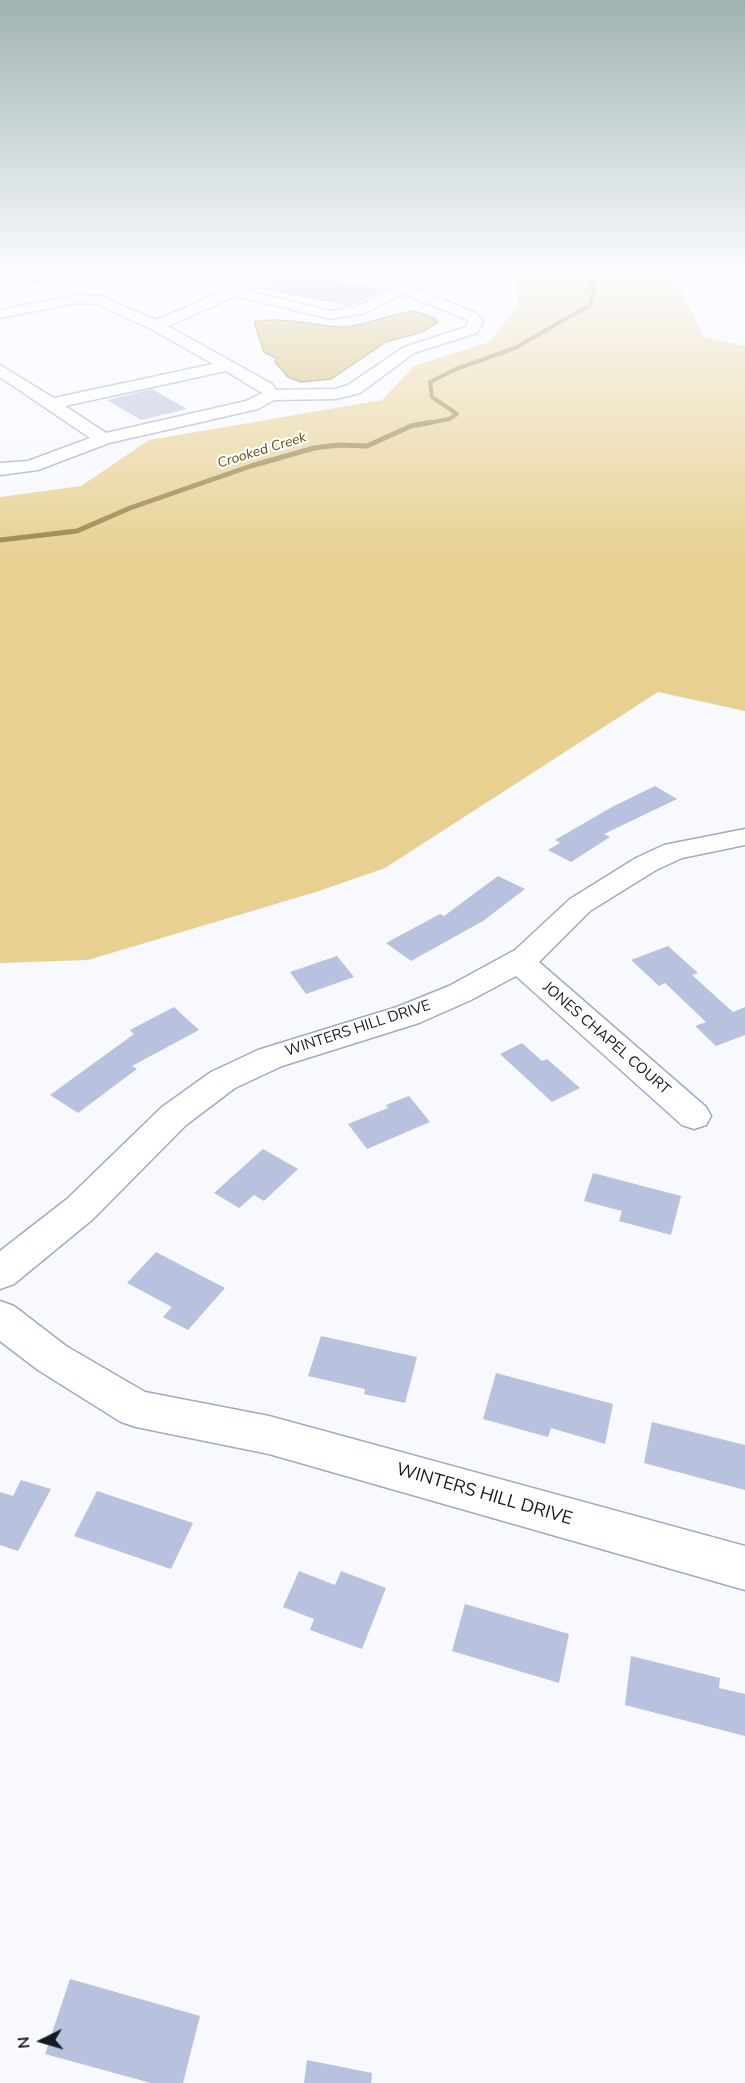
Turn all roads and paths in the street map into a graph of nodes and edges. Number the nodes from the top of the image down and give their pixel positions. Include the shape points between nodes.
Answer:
1 (208, 370) edge
2 (235, 370) edge
3 (381, 370) edge
4 (3, 375) edge
5 (271, 395) junction
6 (51, 404) junction
7 (103, 439) junction
8 (0, 469) edge
9 (745, 837) edge
10 (518, 961) junction
11 (694, 1116) dead end
12 (0, 1273) edge
13 (0, 1318) edge
14 (745, 1568) edge

1 - 6 street
2 - 5 street via 266,387
3 - 5 street via 354,389 336,394
4 - 6 street
5 - 7 street via 252,405
6 - 7 street
7 - 8 street via 31,466
9 - 10 street, WINTERS HILL DRIVE via 674,851 646,864 580,905
10 - 11 street, JONES CHAPEL COURT
10 - 12 street, WINTERS HILL DRIVE via 460,993 408,1015 270,1058 223,1080 174,1116 80,1209
13 - 14 street, WINTERS HILL DRIVE via 52,1358 136,1409 269,1435

